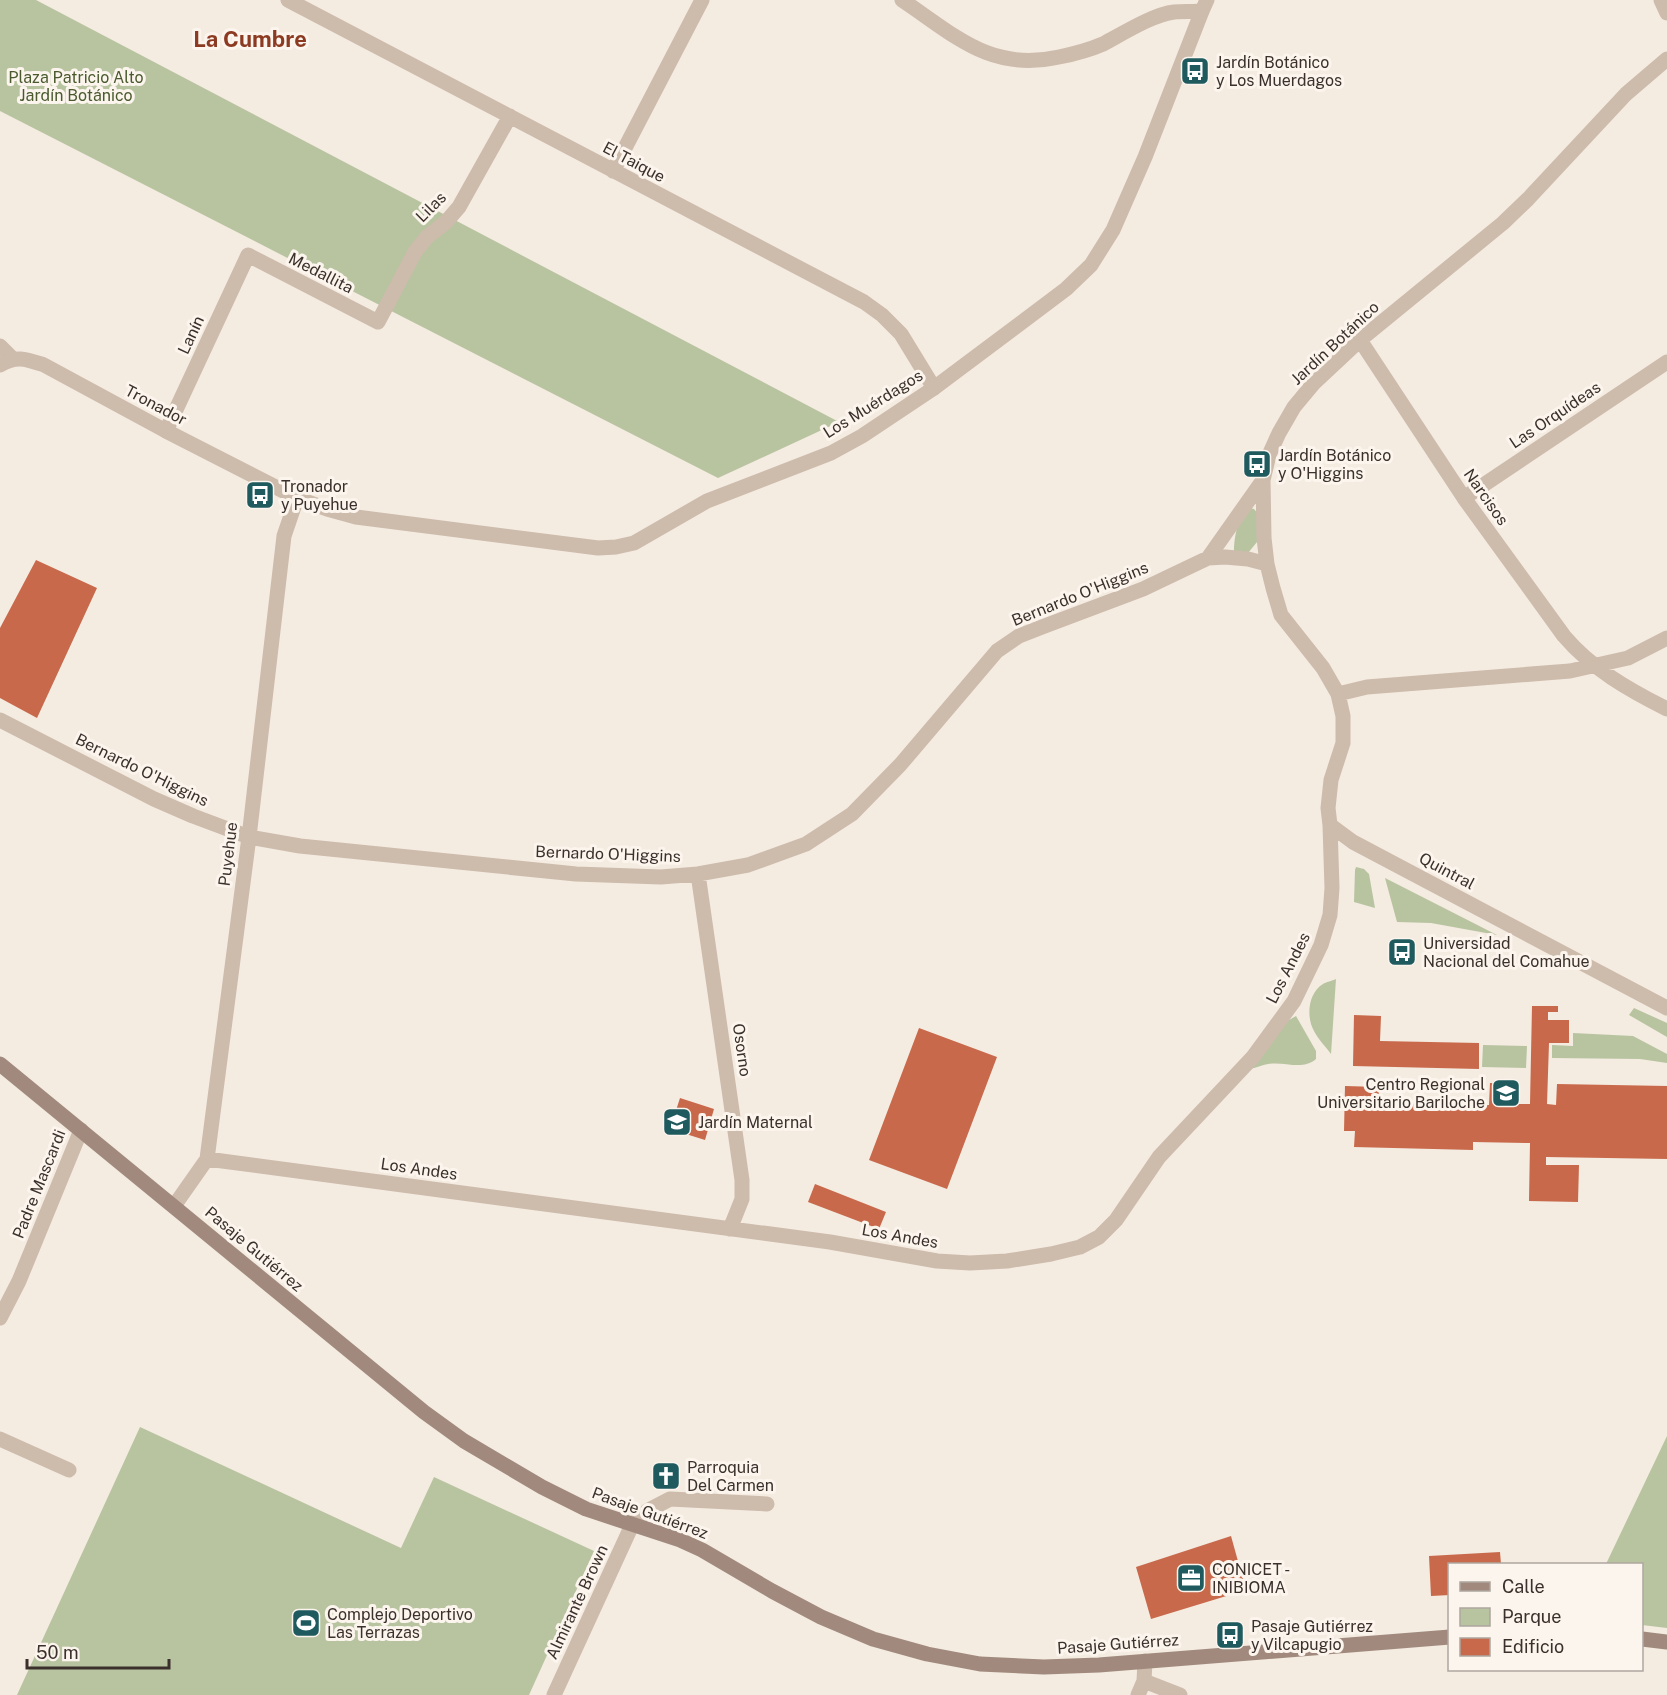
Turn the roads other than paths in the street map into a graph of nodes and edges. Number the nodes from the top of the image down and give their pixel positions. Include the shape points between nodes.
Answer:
1 (288, 0) edge
2 (702, 0) edge
3 (902, 0) edge
4 (1661, 0) edge
5 (1204, 6) edge
6 (1667, 12) edge
7 (1667, 59) edge
8 (510, 116) junction
9 (613, 171) junction
10 (248, 255) joint
11 (378, 322) joint
12 (1360, 340) junction
13 (0, 346) edge
14 (6, 362) edge
15 (1667, 362) edge
16 (934, 388) junction
17 (166, 431) junction
18 (1263, 480) junction
19 (297, 498) junction
20 (1464, 498) junction
21 (1208, 558) junction
22 (1267, 564) junction
23 (1667, 638) edge
24 (1594, 666) junction
25 (1338, 694) junction
26 (1667, 709) edge
27 (0, 720) edge
28 (1330, 825) junction
29 (249, 837) junction
30 (698, 874) junction
31 (1667, 1008) edge
32 (0, 1064) edge
33 (81, 1130) junction
34 (207, 1159) junction
35 (174, 1206) junction
36 (730, 1229) junction
37 (0, 1318) edge
38 (0, 1439) edge
39 (69, 1470) dead end
40 (768, 1504) dead end
41 (632, 1525) junction
42 (1448, 1637) edge
43 (1643, 1639) edge
44 (1667, 1642) edge
45 (1145, 1661) junction
46 (1141, 1688) edge
47 (554, 1695) edge
48 (1180, 1695) edge

1 - 8 street, El Taique
2 - 9 street
3 - 5 street via 986,54 1041,61 1093,48 1172,12
4 - 6 street
5 - 16 street, Los Muérdagos via 1145,157 1101,251 1066,289
7 - 12 street, Jardín Botánico via 1626,94 1503,223
8 - 9 street, El Taique
8 - 11 street, Lilas via 459,207 415,252
9 - 16 street, El Taique via 864,302 901,334
10 - 11 street, Medallita
10 - 17 street, Lanín
12 - 18 street, Jardín Botánico via 1294,407 1269,455
12 - 20 street, Narcisos
13 - 14 street, Tronador
14 - 17 street, Tronador via 27,359 44,365
15 - 20 street, Las Orquídeas
16 - 19 street, Los Muérdagos via 831,453 707,501 634,543 616,547 598,548 356,517
17 - 19 street, Tronador
18 - 21 street, Bernardo O'Higgins
18 - 22 street, Jardín Botánico
19 - 29 street, Puyehue via 284,536
20 - 24 street, Narcisos via 1564,636
21 - 22 street, Bernardo O'Higgins via 1248,559
21 - 30 street, Bernardo O'Higgins via 1143,590 1019,636 997,651 900,765 852,814 806,844 748,865
22 - 25 street, Jardín Botánico via 1281,615 1323,668
23 - 24 street via 1628,658
24 - 25 street via 1367,687
24 - 26 street, Narcisos via 1630,691
25 - 28 street via 1343,743 1331,780
27 - 29 street, Bernardo O'Higgins via 154,799
28 - 31 street, Quintral via 1353,842
28 - 36 street, Los Andes via 1330,915 1321,945 1294,1001 1253,1057 1159,1157 1116,1220 1099,1237 1080,1247 1051,1254 970,1263
29 - 30 street, Bernardo O'Higgins via 300,846 576,874
29 - 34 street, Puyehue
30 - 36 street, Osorno via 742,1180 742,1199
32 - 33 main road, Pasaje Gutiérrez
33 - 35 main road, Pasaje Gutiérrez
33 - 37 street, Padre Mascardi
34 - 35 street, Puyehue
34 - 36 street, Los Andes
35 - 41 main road, Pasaje Gutiérrez via 464,1442 585,1509
38 - 39 street
40 - 41 street via 670,1499 647,1511
41 - 45 main road, Pasaje Gutiérrez via 702,1550 821,1617 873,1639 927,1654 980,1664 1044,1667
41 - 47 street, Almirante Brown
42 - 45 main road, Pasaje Gutiérrez
43 - 44 main road
45 - 46 street
46 - 48 street via 1164,1687

